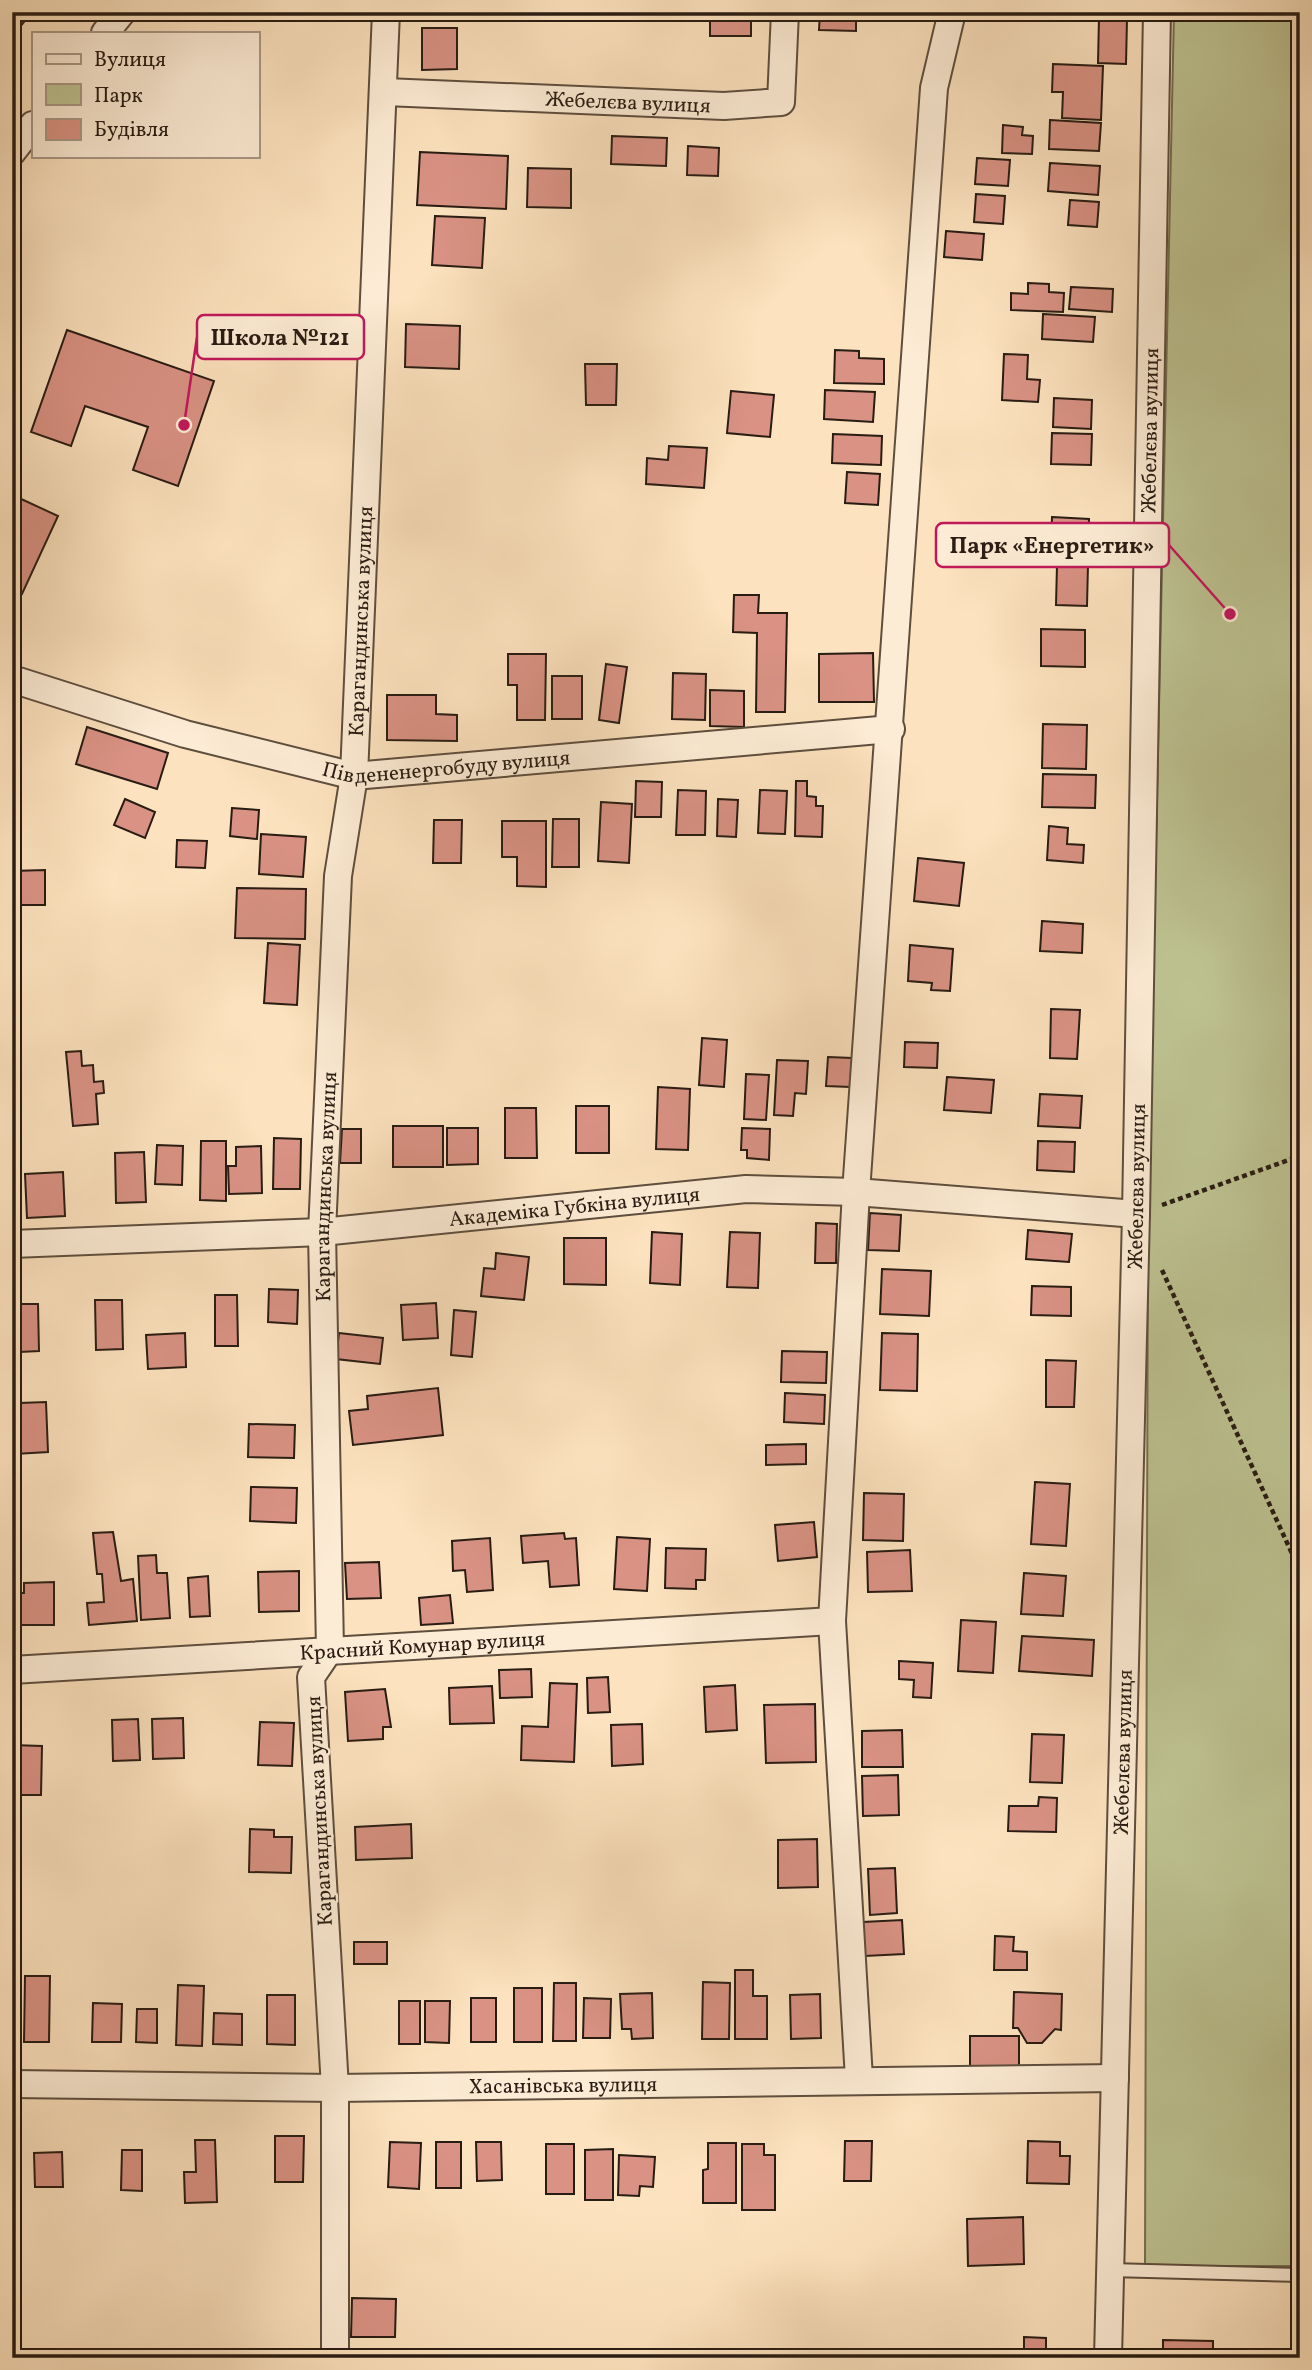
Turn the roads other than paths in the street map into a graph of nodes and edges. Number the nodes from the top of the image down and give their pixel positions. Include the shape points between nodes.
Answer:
1 (122, 12) edge
2 (386, 12) edge
3 (785, 12) edge
4 (952, 12) edge
5 (1157, 12) edge
6 (106, 32) edge
7 (385, 92) junction
8 (32, 126) edge
9 (12, 152) edge
10 (15, 689) edge
11 (891, 729) junction
12 (354, 776) junction
13 (856, 1192) junction
14 (1136, 1214) junction
15 (321, 1232) junction
16 (12, 1244) edge
17 (832, 1621) junction
18 (330, 1649) junction
19 (12, 1670) edge
20 (1115, 2078) junction
21 (859, 2079) junction
22 (12, 2084) edge
23 (335, 2088) junction
24 (1110, 2270) junction
25 (1300, 2275) edge
26 (335, 2358) edge
27 (1108, 2358) edge

1 - 6 street
2 - 7 street, Карагандинська вулиця
3 - 7 street, Жебелєва вулиця via 781,102 724,106
4 - 11 street via 934,88
5 - 14 street, Жебелєва вулиця
7 - 12 street, Карагандинська вулиця
8 - 9 street
10 - 12 street, Південенергобуду вулиця
11 - 12 street, Південенергобуду вулиця
11 - 13 street
12 - 15 street, Карагандинська вулиця via 338,876
13 - 14 street, Академіка Губкіна вулиця
13 - 15 street, Академіка Губкіна вулиця via 746,1189
13 - 17 street
14 - 20 street, Жебелєва вулиця
15 - 16 street, Академіка Губкіна вулиця
15 - 18 street, Карагандинська вулиця
17 - 18 street, Красний Комунар вулиця
17 - 21 street
18 - 19 street, Красний Комунар вулиця
18 - 23 street, Карагандинська вулиця via 311,1677
20 - 21 street, Хасанівська вулиця
20 - 24 street, Жебелєва вулиця
21 - 23 street, Хасанівська вулиця
22 - 23 street, Хасанівська вулиця
23 - 26 street, Карагандинська вулиця
24 - 25 lane
24 - 27 street, Жебелєва вулиця

